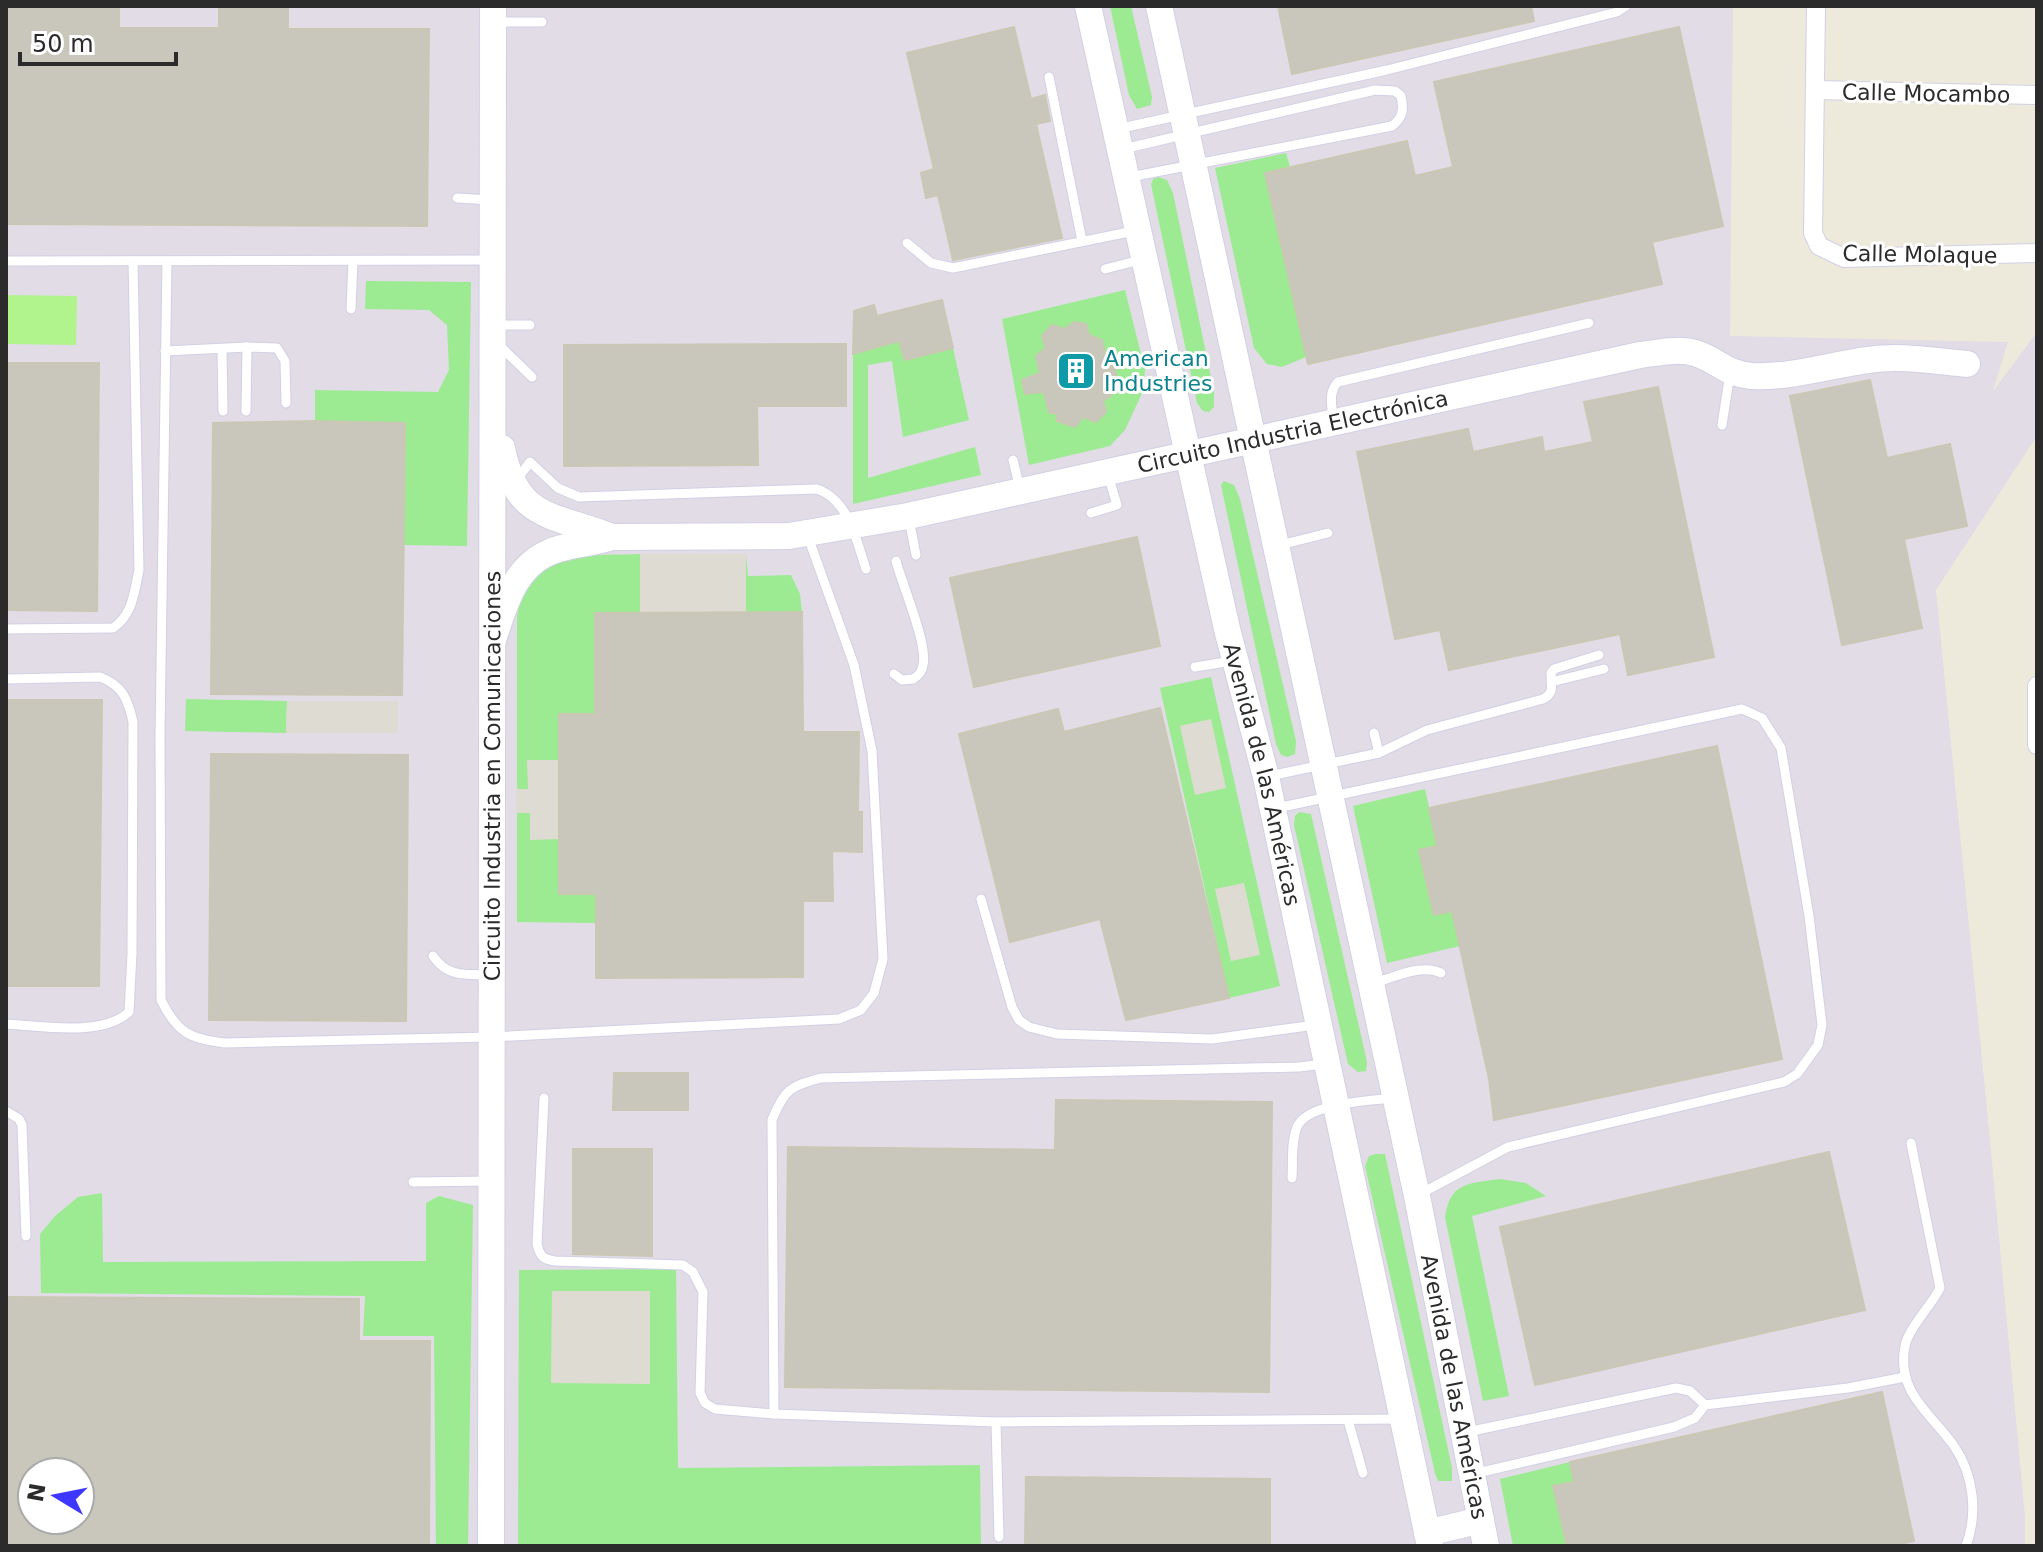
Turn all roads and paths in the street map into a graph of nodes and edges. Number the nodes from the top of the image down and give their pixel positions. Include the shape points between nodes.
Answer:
1 (1088, 6) edge
2 (1159, 6) edge
3 (1626, 6) edge
4 (1816, 6) edge
5 (493, 14) edge
6 (542, 22) dead end
7 (1049, 77) dead end
8 (1816, 90) junction
9 (2037, 95) edge
10 (1185, 124) junction
11 (1118, 139) junction
12 (1194, 163) junction
13 (1126, 178) junction
14 (457, 198) dead end
15 (494, 200) junction
16 (1137, 230) junction
17 (1082, 241) junction
18 (907, 243) dead end
19 (2037, 253) edge
20 (493, 260) junction
21 (1144, 260) junction
22 (6, 261) edge
23 (133, 261) junction
24 (167, 261) junction
25 (353, 261) junction
26 (1105, 269) dead end
27 (351, 309) dead end
28 (1589, 323) dead end
29 (530, 325) dead end
30 (493, 332) junction
31 (247, 347) junction
32 (222, 349) junction
33 (165, 351) junction
34 (1967, 364) dead end
35 (1730, 373) junction
36 (532, 377) dead end
37 (493, 401) junction
38 (286, 403) dead end
39 (223, 411) dead end
40 (246, 411) dead end
41 (1333, 422) junction
42 (1722, 425) dead end
43 (1254, 439) junction
44 (1187, 455) junction
45 (1013, 460) dead end
46 (1107, 472) junction
47 (513, 484) junction
48 (1021, 492) junction
49 (1091, 513) dead end
50 (908, 516) junction
51 (851, 525) junction
52 (806, 533) junction
53 (1328, 533) dead end
54 (612, 537) junction
55 (1276, 546) junction
56 (916, 555) dead end
57 (896, 561) dead end
58 (866, 569) dead end
59 (6, 629) edge
60 (493, 640) junction
61 (1599, 655) dead end
62 (1235, 660) junction
63 (1195, 667) dead end
64 (1604, 669) dead end
65 (894, 674) dead end
66 (6, 679) edge
67 (1551, 682) junction
68 (2037, 686) edge
69 (1374, 733) dead end
70 (2037, 745) edge
71 (1379, 753) junction
72 (1324, 765) junction
73 (1266, 777) junction
74 (1331, 796) junction
75 (1272, 809) junction
76 (981, 899) dead end
77 (433, 956) dead end
78 (1441, 973) dead end
79 (491, 975) junction
80 (1371, 984) junction
81 (6, 1024) edge
82 (1318, 1024) junction
83 (491, 1037) junction
84 (1327, 1064) junction
85 (1395, 1097) junction
86 (544, 1098) dead end
87 (1337, 1105) junction
88 (6, 1111) edge
89 (1911, 1143) dead end
90 (1292, 1178) dead end
91 (492, 1181) junction
92 (413, 1182) dead end
93 (1417, 1196) junction
94 (26, 1236) dead end
95 (1905, 1377) junction
96 (1705, 1405) junction
97 (774, 1414) junction
98 (1402, 1419) junction
99 (1348, 1420) junction
100 (996, 1422) junction
101 (1464, 1433) junction
102 (1363, 1473) dead end
103 (1473, 1474) junction
104 (1481, 1520) junction
105 (999, 1537) dead end
106 (1429, 1540) edge
107 (491, 1546) edge
108 (1486, 1546) edge
109 (1966, 1546) edge

1 - 11 street, Avenida de las Américas
2 - 10 street, Avenida de las Américas
3 - 10 lane
4 - 8 street
5 - 6 lane
5 - 15 street, Circuito Industria en Comunicaciones
7 - 17 lane
8 - 9 street, Calle Mocambo
8 - 19 street, Calle Molaque via 1813,233 1819,246 1844,258
10 - 11 lane
10 - 11 lane
10 - 12 street, Avenida de las Américas
10 - 12 lane via 1375,90 1401,96 1402,113 1392,126
11 - 13 street, Avenida de las Américas
12 - 13 lane
12 - 43 street, Avenida de las Américas
13 - 16 street, Avenida de las Américas
14 - 15 lane
15 - 20 street, Circuito Industria en Comunicaciones
16 - 17 lane
16 - 21 street, Avenida de las Américas
17 - 18 lane via 953,268 931,263
20 - 25 lane
20 - 30 street, Circuito Industria en Comunicaciones
21 - 26 lane
21 - 44 street, Avenida de las Américas
22 - 23 lane
23 - 24 lane
23 - 59 lane via 139,570 132,601 123,621 113,628
24 - 25 lane
24 - 33 lane
25 - 27 lane
28 - 41 lane via 1338,382 1331,398
29 - 30 lane
30 - 36 lane
30 - 37 street, Circuito Industria en Comunicaciones
31 - 32 lane
31 - 38 lane via 277,348 282,353
31 - 40 lane
32 - 33 lane
32 - 39 lane
33 - 83 lane via 161,1000 172,1022 185,1033 225,1043
34 - 35 street, Circuito Industria Electrónica via 1871,359 1775,376
35 - 41 street, Circuito Industria Electrónica via 1696,353 1640,355
35 - 42 lane
37 - 47 street, Circuito Industria Electrónica
37 - 60 street, Circuito Industria en Comunicaciones
41 - 43 street, Circuito Industria Electrónica
43 - 44 street, Circuito Industria Electrónica
43 - 55 street, Avenida de las Américas
44 - 46 street, Circuito Industria Electrónica
44 - 62 street, Avenida de las Américas
45 - 48 lane
46 - 48 street, Circuito Industria Electrónica
46 - 49 lane via 1117,505
47 - 51 lane via 530,462 558,488 579,497 817,489 837,499
47 - 54 street, Circuito Industria Electrónica via 546,516
48 - 50 street, Circuito Industria Electrónica
50 - 51 street, Circuito Industria Electrónica
50 - 56 lane
51 - 52 street, Circuito Industria Electrónica
51 - 58 lane
52 - 54 street, Circuito Industria Electrónica
52 - 83 lane via 854,665 872,751 883,959 874,993 861,1010 839,1019
53 - 55 lane
54 - 60 street, Circuito Industria Electrónica via 550,552 531,564 508,596
55 - 72 street, Avenida de las Américas
57 - 65 lane via 924,660 913,679
60 - 79 street, Circuito Industria en Comunicaciones
61 - 67 lane via 1561,665 1551,673
62 - 63 lane
62 - 73 street, Avenida de las Américas
64 - 67 lane
66 - 81 lane via 87,675 114,682 129,703 133,737 129,1012 96,1026
67 - 71 lane via 1550,696 1543,699 1427,730
68 - 70 street
69 - 71 lane
71 - 72 lane
72 - 73 lane
72 - 74 street, Avenida de las Américas
73 - 75 street, Avenida de las Américas
74 - 75 lane
74 - 80 street, Avenida de las Américas
74 - 93 lane via 1742,709 1762,718 1781,748 1822,1025 1818,1045 1797,1074 1784,1082 1508,1147
75 - 82 street, Avenida de las Américas
76 - 82 lane via 1012,1007 1029,1027 1057,1034 1212,1039
77 - 79 lane via 454,973
78 - 80 lane via 1422,970
79 - 83 street, Circuito Industria en Comunicaciones
80 - 85 street, Avenida de las Américas
82 - 84 street, Avenida de las Américas
83 - 91 street, Circuito Industria en Comunicaciones
84 - 87 street, Avenida de las Américas
84 - 97 lane via 821,1078 797,1084 782,1096 772,1120
85 - 87 lane
85 - 93 street, Avenida de las Américas
86 - 97 lane via 540,1255 555,1261 683,1265 703,1292 700,1393 705,1403 715,1409
87 - 90 lane via 1307,1115 1297,1125
87 - 98 street, Avenida de las Américas
88 - 94 lane via 22,1125
89 - 95 lane via 1940,1288 1908,1336
91 - 92 lane
91 - 107 street, Circuito Industria en Comunicaciones
93 - 101 street, Avenida de las Américas
95 - 96 lane
95 - 109 lane via 1964,1466 1974,1510
96 - 101 lane via 1690,1391 1676,1388
96 - 103 lane via 1695,1418 1674,1427
97 - 100 lane
98 - 99 lane
98 - 106 street, Avenida de las Américas
99 - 100 lane
99 - 102 lane
100 - 105 lane
101 - 103 street, Avenida de las Américas
103 - 104 street, Avenida de las Américas
104 - 106 street
104 - 108 street, Avenida de las Américas

